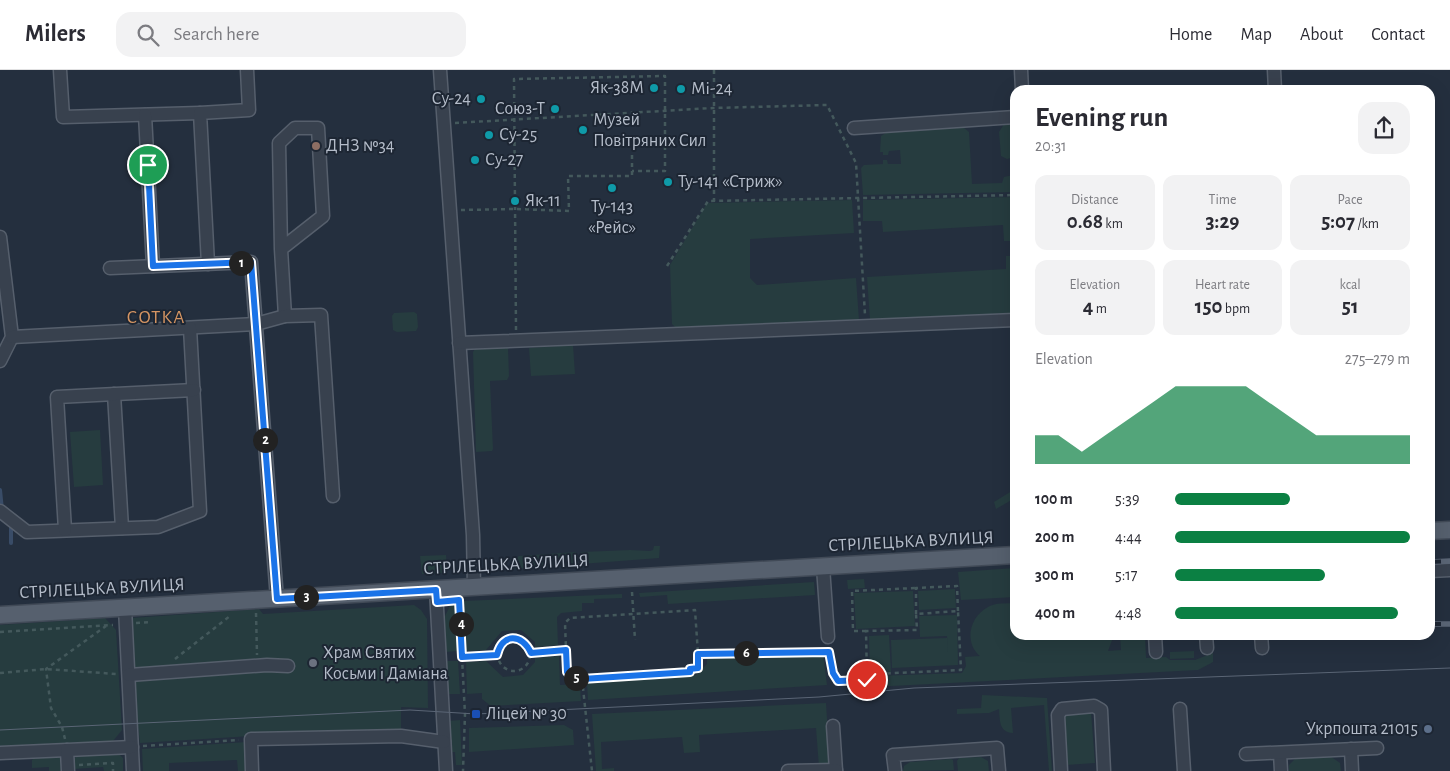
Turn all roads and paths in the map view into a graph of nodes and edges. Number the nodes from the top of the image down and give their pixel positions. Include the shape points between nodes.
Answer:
1 (60, 70) edge
2 (247, 70) edge
3 (440, 70) edge
4 (714, 70) edge
5 (1021, 70) edge
6 (1274, 70) edge
7 (1022, 85) edge
8 (1275, 85) edge
9 (713, 108) junction
10 (666, 111) junction
11 (200, 113) junction
12 (145, 115) junction
13 (1010, 117) edge
14 (514, 119) junction
15 (444, 124) junction
16 (854, 128) dead end
17 (632, 151) dead end
18 (632, 172) junction
19 (1010, 195) edge
20 (858, 198) junction
21 (714, 201) junction
22 (515, 209) junction
23 (450, 210) junction
24 (0, 237) edge
25 (281, 249) junction
26 (208, 264) junction
27 (153, 266) junction
28 (667, 266) dead end
29 (110, 268) dead end
30 (285, 316) junction
31 (1010, 320) edge
32 (256, 324) junction
33 (866, 326) junction
34 (190, 328) junction
35 (12, 337) junction
36 (516, 341) junction
37 (459, 342) junction
38 (0, 361) edge
39 (194, 390) junction
40 (114, 394) junction
41 (333, 496) dead end
42 (0, 511) edge
43 (122, 528) junction
44 (65, 530) junction
45 (1450, 530) edge
46 (1435, 531) edge
47 (1010, 555) edge
48 (823, 567) junction
49 (1450, 570) edge
50 (1435, 571) edge
51 (474, 587) junction
52 (916, 588) junction
53 (632, 592) dead end
54 (437, 596) junction
55 (277, 599) junction
56 (958, 611) junction
57 (256, 613) dead end
58 (916, 614) junction
59 (0, 615) edge
60 (231, 615) dead end
61 (634, 615) junction
62 (125, 616) junction
63 (107, 625) junction
64 (866, 631) junction
65 (0, 632) edge
66 (828, 637) dead end
67 (692, 639) dead end
68 (635, 640) dead end
69 (697, 640) junction
70 (1155, 640) edge
71 (566, 650) junction
72 (1156, 652) dead end
73 (531, 653) junction
74 (698, 654) junction
75 (497, 655) junction
76 (462, 657) junction
77 (258, 666) junction
78 (288, 666) dead end
79 (46, 669) junction
80 (0, 673) edge
81 (156, 673) junction
82 (128, 675) junction
83 (582, 679) junction
84 (867, 680) junction
85 (1180, 709) dead end
86 (833, 726) dead end
87 (251, 739) junction
88 (444, 742) junction
89 (132, 746) junction
90 (1377, 748) dead end
91 (1351, 749) junction
92 (67, 750) junction
93 (0, 753) edge
94 (1280, 753) junction
95 (1246, 754) dead end
96 (68, 768) edge
97 (113, 771) edge
98 (133, 771) edge
99 (252, 771) edge
100 (446, 771) edge
101 (463, 771) edge
102 (592, 771) edge
103 (788, 771) edge
104 (836, 771) edge
105 (895, 771) edge
106 (999, 771) edge
107 (1061, 771) edge
108 (1104, 771) edge
109 (1184, 771) edge
110 (1281, 771) edge
111 (1352, 771) edge

1 - 12 street via 62,118
2 - 11 street via 249,110
3 - 15 street
4 - 9 path
5 - 7 street
6 - 8 street
9 - 10 path
9 - 20 path via 827,105 856,163
9 - 21 path
10 - 14 path
10 - 14 path via 665,76 514,79
10 - 18 path via 665,171
11 - 12 street
11 - 26 street
12 - 27 street
13 - 16 street
14 - 15 path
14 - 22 path
15 - 23 street
17 - 18 path
18 - 22 path via 632,176 568,176 569,211
19 - 20 path
20 - 21 path
20 - 33 path
21 - 28 path via 708,201
22 - 23 path
22 - 36 path
23 - 37 street
24 - 35 street
25 - 25 street via 279,143 295,128 318,128 324,216
25 - 30 street
26 - 27 street
26 - 32 street via 251,262
27 - 29 street
30 - 32 street
30 - 41 street via 321,315
31 - 33 street
32 - 34 street
32 - 55 street
33 - 36 street
34 - 35 street
34 - 39 street
35 - 38 street
36 - 37 street
37 - 51 street
39 - 40 street
39 - 43 street via 200,511 158,526
40 - 43 street
40 - 44 street via 57,397
42 - 44 street via 27,532
43 - 44 street
45 - 46 main road
47 - 48 main road, СТРІЛЕЦЬКА ВУЛИЦЯ
48 - 51 main road, СТРІЛЕЦЬКА ВУЛИЦЯ
48 - 66 street
49 - 50 street
51 - 54 main road, СТРІЛЕЦЬКА ВУЛИЦЯ
52 - 56 path via 957,586
52 - 58 path
52 - 64 path via 852,591 853,631
53 - 61 path
54 - 55 main road, СТРІЛЕЦЬКА ВУЛИЦЯ
54 - 76 path via 459,600
54 - 88 street
55 - 62 main road, СТРІЛЕЦЬКА ВУЛИЦЯ
56 - 58 path
56 - 84 path via 961,670 874,674
57 - 77 path
58 - 64 path via 918,630
59 - 62 main road, СТРІЛЕЦЬКА ВУЛИЦЯ
60 - 81 path
61 - 68 path
61 - 69 path via 695,610
61 - 71 path via 570,618 565,623
62 - 63 path
62 - 82 street
63 - 65 path
63 - 79 path
64 - 84 path
67 - 69 path
69 - 74 path
70 - 72 street
71 - 73 path
71 - 83 path via 567,672
73 - 75 path via 527,643 517,638 506,639
73 - 75 path via 525,667 511,671 502,666
74 - 83 path via 698,668 690,669 690,672
74 - 84 path via 829,652 838,681
75 - 76 path
76 - 101 path
77 - 78 street
77 - 81 street
79 - 80 path
79 - 82 path
79 - 92 path via 50,708 62,727
81 - 82 street
82 - 89 street
83 - 102 path
85 - 109 street
86 - 104 street
87 - 88 street via 401,736
87 - 89 path
87 - 99 street
88 - 100 street
89 - 92 street
89 - 98 street
90 - 91 street
91 - 94 street
91 - 111 street
92 - 93 street
92 - 96 street
94 - 95 street
94 - 110 street
96 - 97 path via 113,763
103 - 104 street
105 - 106 street via 893,755 997,748
107 - 108 street via 1058,715 1062,708 1094,706 1101,710

